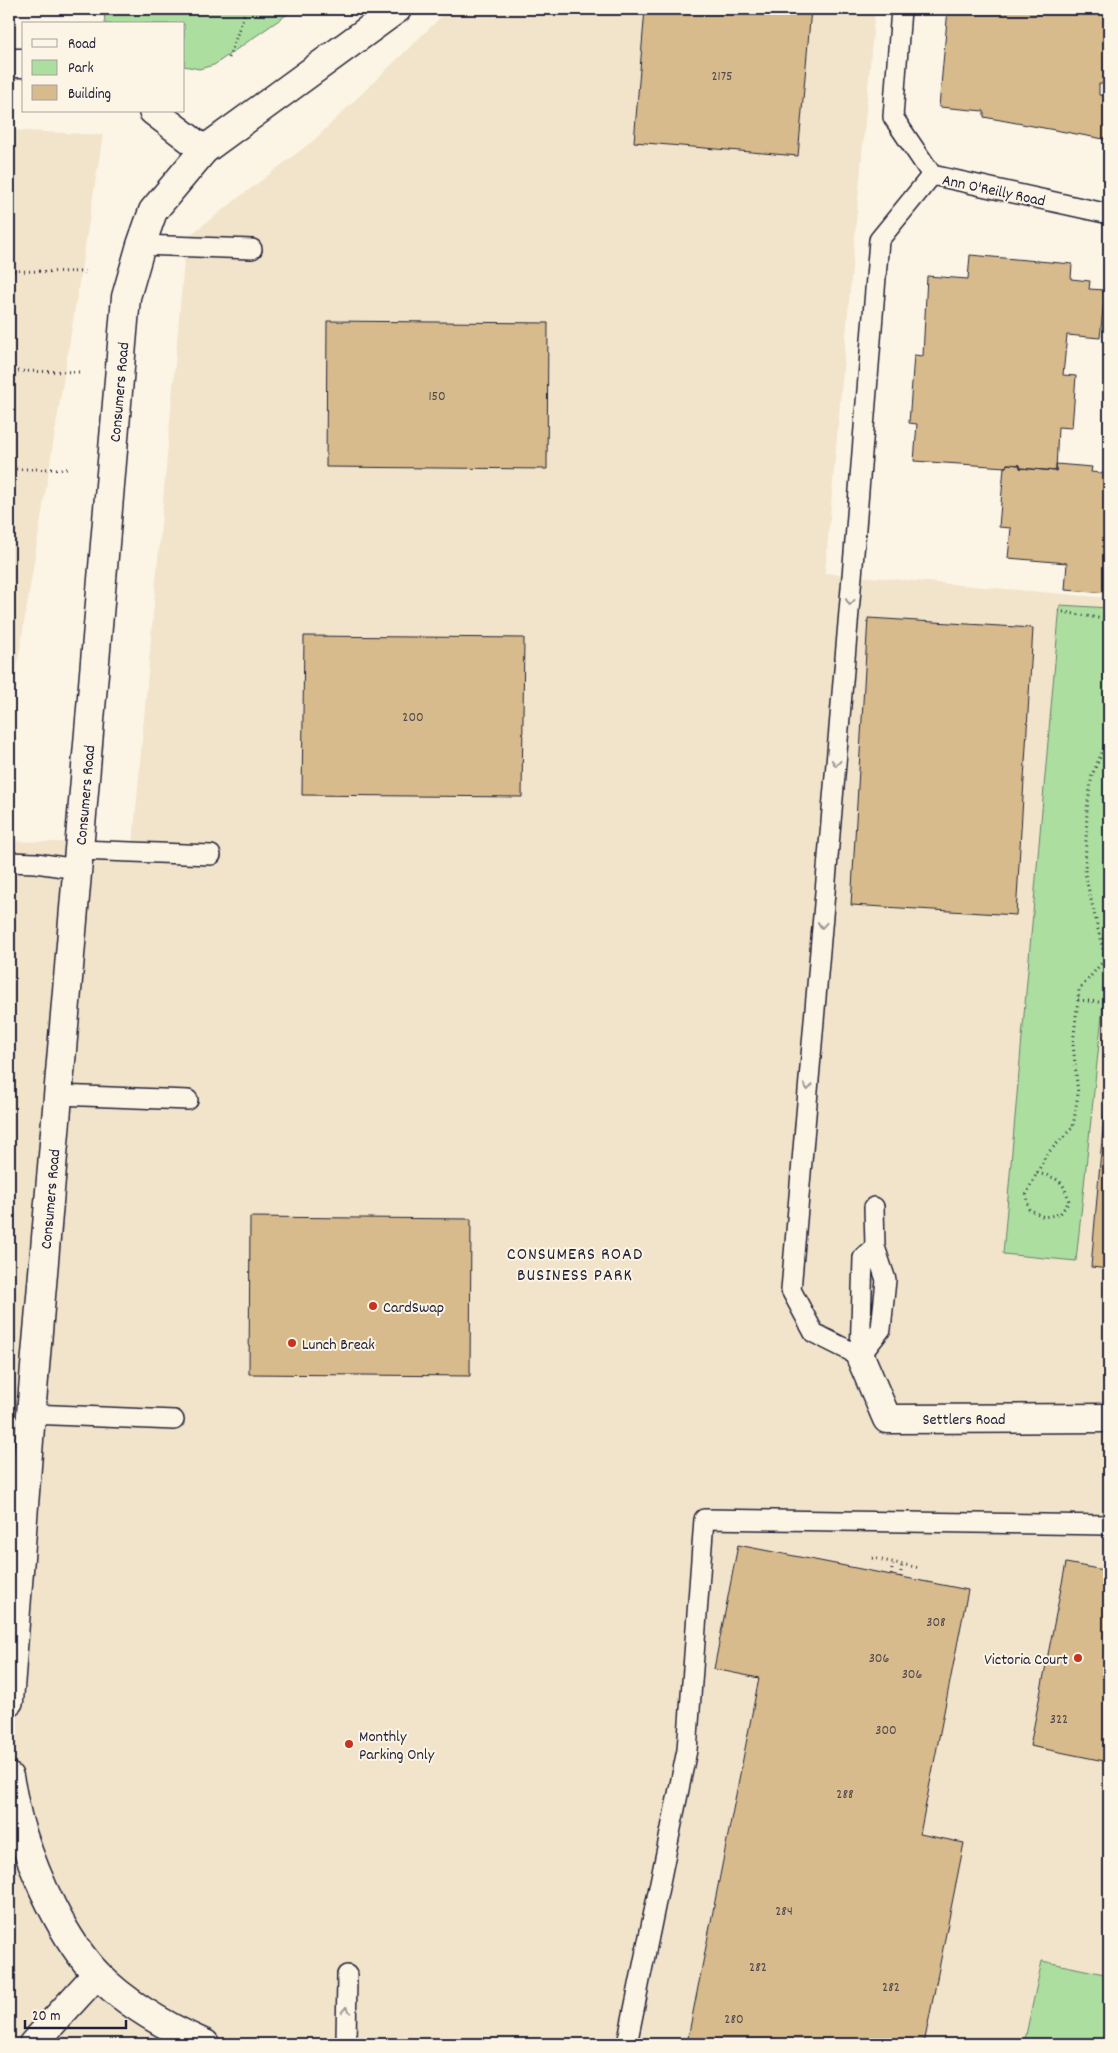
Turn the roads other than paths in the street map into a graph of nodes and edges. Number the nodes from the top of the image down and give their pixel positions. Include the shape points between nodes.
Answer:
1 (397, 9) edge
2 (901, 9) edge
3 (9, 63) edge
4 (22, 63) edge
5 (154, 112) edge
6 (204, 150) junction
7 (932, 175) junction
8 (1109, 214) edge
9 (140, 245) junction
10 (252, 249) dead end
11 (211, 855) dead end
12 (78, 860) junction
13 (9, 862) edge
14 (58, 1094) junction
15 (188, 1100) dead end
16 (874, 1207) dead end
17 (860, 1356) junction
18 (31, 1414) junction
19 (1109, 1418) edge
20 (174, 1420) dead end
21 (1109, 1525) edge
22 (15, 1538) edge
23 (9, 1701) edge
24 (9, 1777) edge
25 (97, 1974) junction
26 (347, 1975) dead end
27 (33, 2044) edge
28 (205, 2044) edge
29 (346, 2044) edge
30 (627, 2044) edge

1 - 6 street, Consumers Road
2 - 7 lane via 893,117
3 - 4 street
5 - 6 street
6 - 9 street, Consumers Road via 153,211
7 - 8 lane, Ann O'Reilly Road
7 -> 17 lane, Ann O'Reilly Road via 879,240 791,1290 814,1333
9 - 10 lane
9 - 12 street, Consumers Road via 126,297
11 - 12 lane
12 - 13 lane
12 - 14 street, Consumers Road
14 - 15 lane
14 - 18 street, Consumers Road
16 - 17 lane via 875,1247 886,1280 881,1329
17 - 19 street, Settlers Road via 887,1418
18 - 20 lane
18 - 22 street, Consumers Road
21 - 30 lane via 704,1519 687,1750
22 - 23 street, Consumers Road
24 - 25 street via 22,1833 46,1896 72,1943
25 - 27 street
25 - 28 street via 167,2027
29 -> 26 lane

